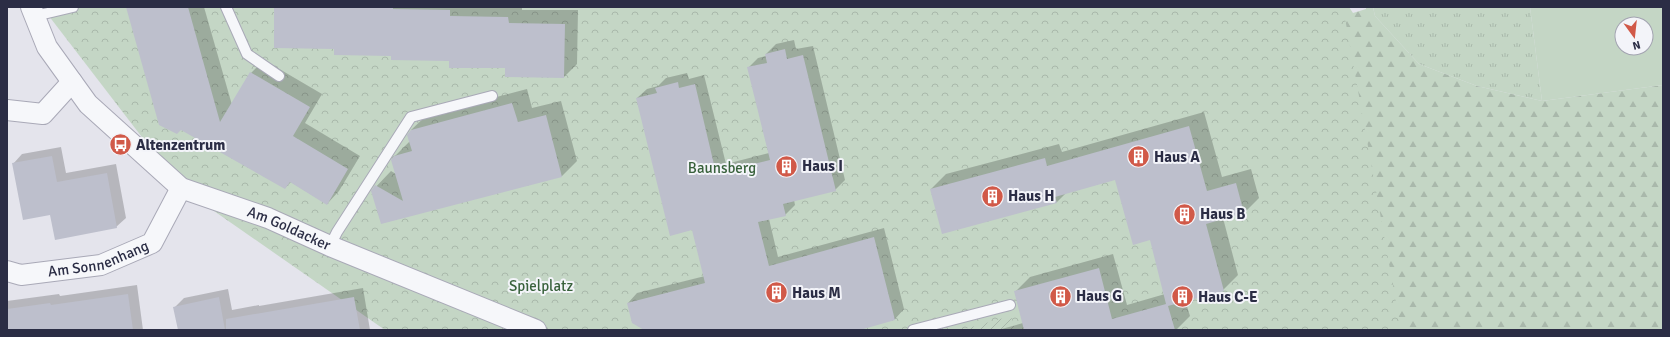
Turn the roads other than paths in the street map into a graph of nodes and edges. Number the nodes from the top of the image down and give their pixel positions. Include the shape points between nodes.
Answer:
1 (73, 7) edge
2 (226, 7) edge
3 (33, 11) edge
4 (279, 76) dead end
5 (72, 82) junction
6 (492, 96) dead end
7 (7, 110) edge
8 (180, 188) junction
9 (330, 246) junction
10 (7, 271) edge
11 (1010, 305) dead end
12 (536, 330) edge
13 (913, 330) edge

1 - 3 lane
2 - 4 lane via 247,54
3 - 5 street, Am Goldacker via 47,47
5 - 7 street via 43,114
5 - 8 street, Am Goldacker via 88,104
6 - 9 lane via 410,117
8 - 9 street, Am Goldacker via 268,218
8 - 10 street, Am Sonnenhang via 152,243 101,265 22,275
9 - 12 street, Am Goldacker
11 - 13 lane

